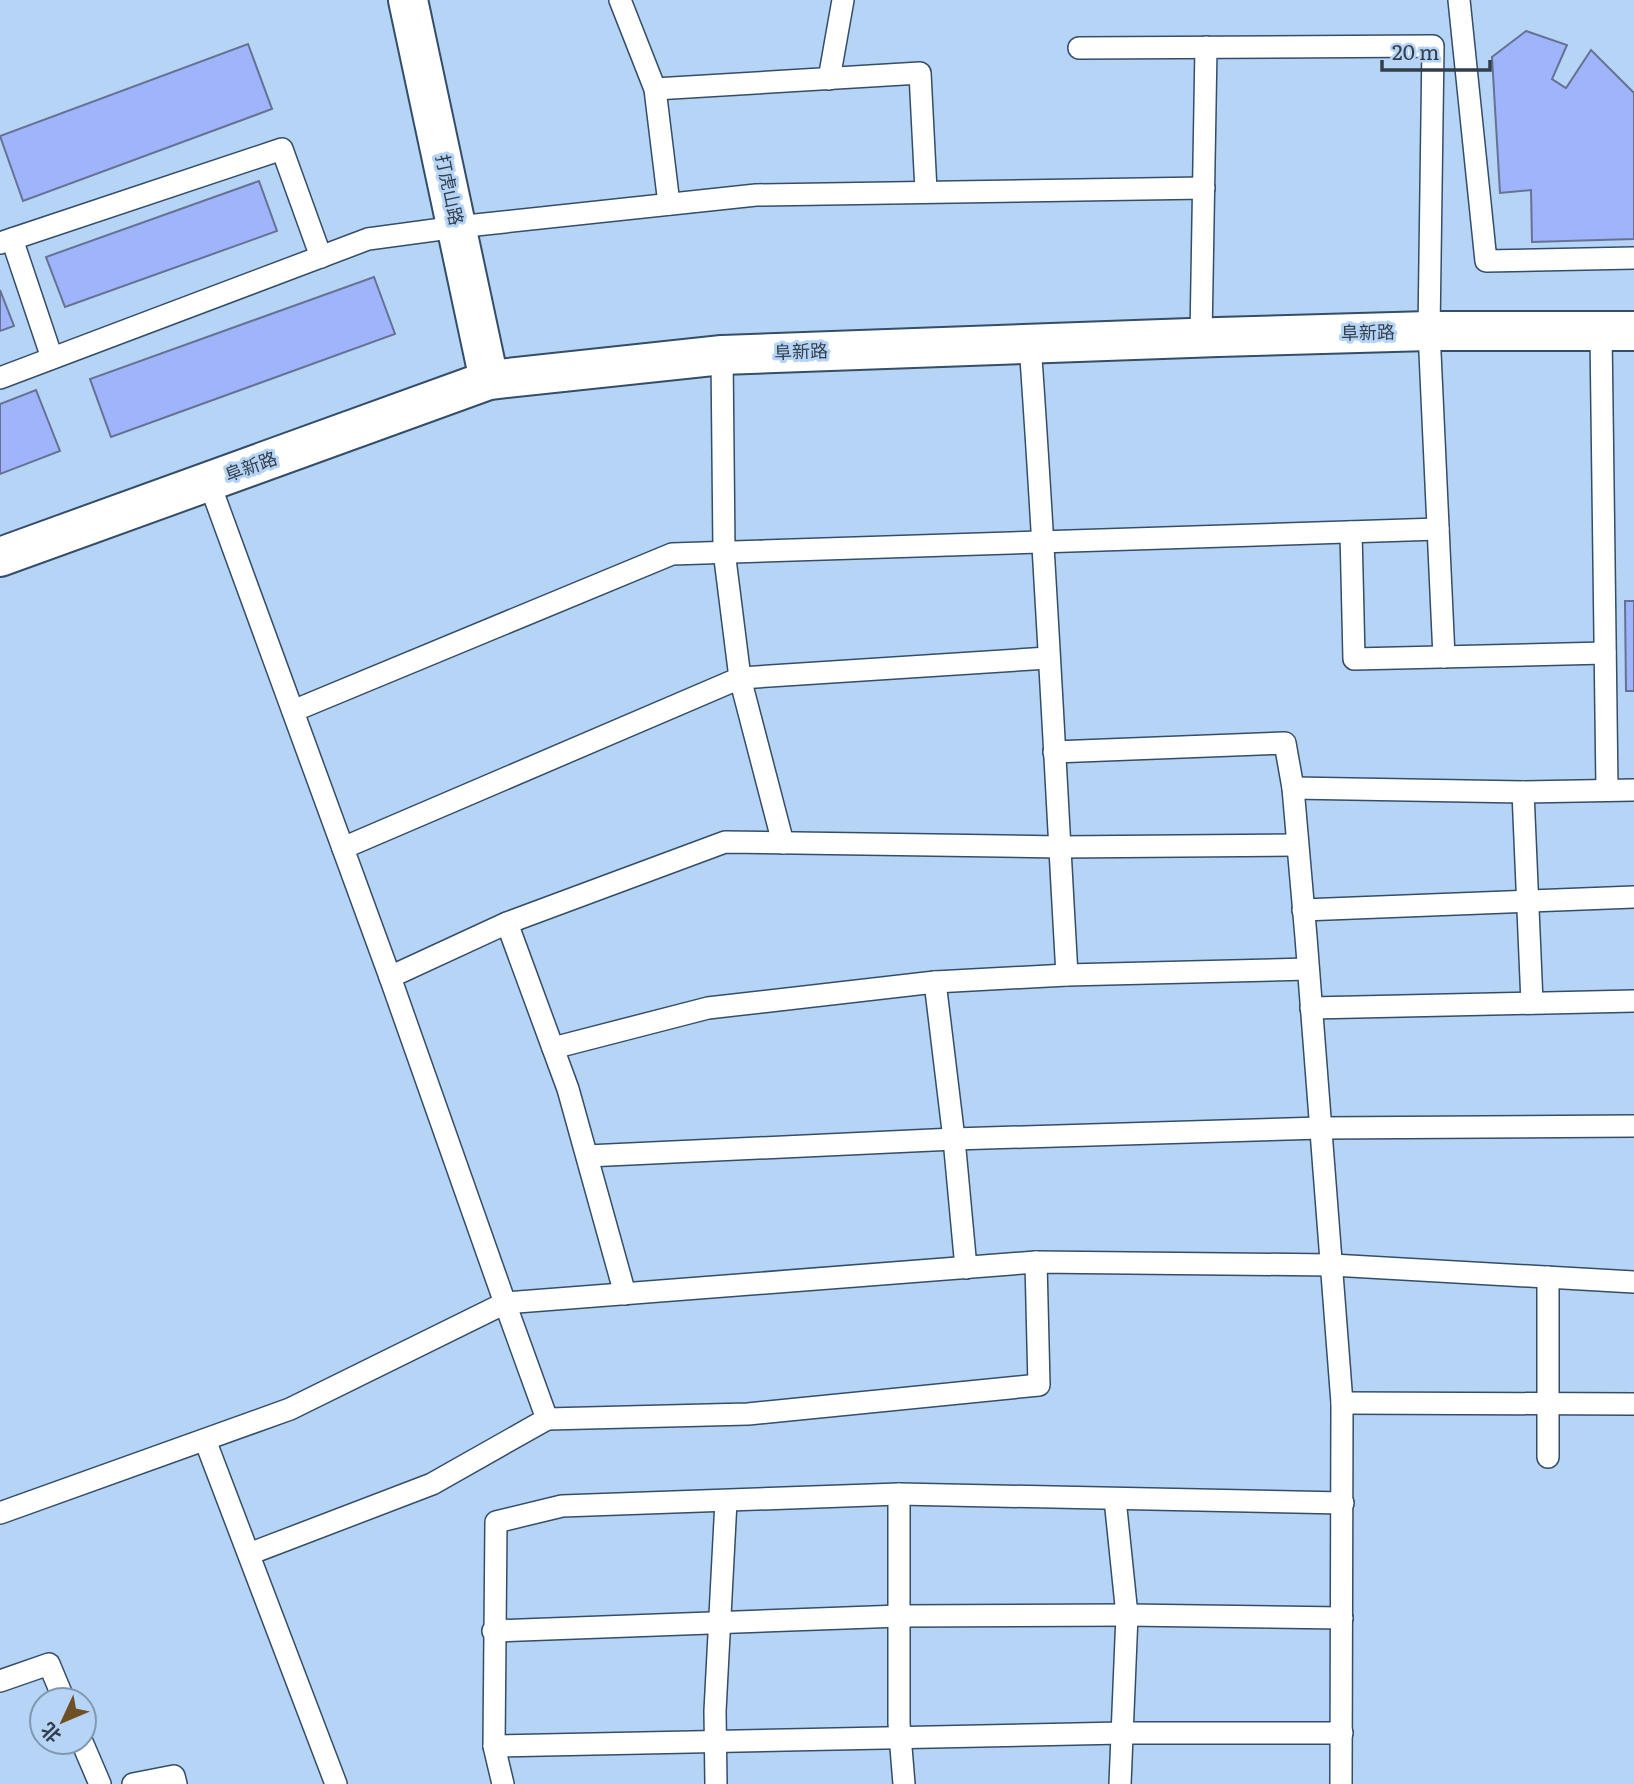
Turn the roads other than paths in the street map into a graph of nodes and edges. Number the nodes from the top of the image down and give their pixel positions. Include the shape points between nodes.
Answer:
1 (408, 0) edge
2 (620, 0) edge
3 (843, 0) edge
4 (1459, 0) edge
5 (1206, 47) junction
6 (1079, 48) dead end
7 (829, 79) junction
8 (654, 89) junction
9 (1204, 188) junction
10 (926, 191) junction
11 (669, 204) junction
12 (457, 227) junction
13 (6, 241) edge
14 (321, 257) junction
15 (1634, 258) edge
16 (1429, 331) junction
17 (1617, 332) edge
18 (1201, 338) junction
19 (1030, 344) junction
20 (723, 355) junction
21 (52, 358) junction
22 (0, 378) edge
23 (489, 380) junction
24 (209, 482) junction
25 (1438, 529) junction
26 (1351, 532) junction
27 (1045, 543) junction
28 (724, 551) junction
29 (0, 557) edge
30 (1605, 653) junction
31 (1444, 657) junction
32 (1048, 658) junction
33 (740, 678) junction
34 (293, 711) junction
35 (1054, 752) junction
36 (1293, 788) junction
37 (1607, 789) junction
38 (1634, 790) edge
39 (1522, 792) junction
40 (783, 843) junction
41 (1297, 845) junction
42 (1060, 846) junction
43 (343, 848) junction
44 (1634, 897) edge
45 (1527, 901) junction
46 (1303, 910) junction
47 (507, 923) junction
48 (1308, 970) junction
49 (1067, 975) junction
50 (390, 977) junction
51 (935, 982) junction
52 (1634, 1001) edge
53 (1532, 1003) junction
54 (1311, 1008) junction
55 (553, 1048) junction
56 (1634, 1126) edge
57 (1321, 1128) junction
58 (954, 1139) junction
59 (587, 1156) junction
60 (1036, 1262) junction
61 (1332, 1265) junction
62 (966, 1268) junction
63 (1548, 1277) junction
64 (1634, 1282) edge
65 (625, 1294) junction
66 (505, 1303) junction
67 (1342, 1403) junction
68 (1634, 1404) edge
69 (1549, 1405) junction
70 (547, 1419) junction
71 (205, 1440) junction
72 (1548, 1457) dead end
73 (899, 1494) junction
74 (1115, 1499) junction
75 (726, 1502) junction
76 (1343, 1503) junction
77 (0, 1513) edge
78 (248, 1554) junction
79 (1127, 1615) junction
80 (900, 1616) junction
81 (1342, 1618) junction
82 (720, 1621) junction
83 (493, 1631) junction
84 (0, 1681) edge
85 (58, 1686) edge
86 (1122, 1733) junction
87 (1342, 1733) junction
88 (900, 1738) junction
89 (715, 1740) junction
90 (494, 1746) junction
91 (88, 1756) edge
92 (100, 1784) edge
93 (133, 1784) edge
94 (176, 1784) edge
95 (336, 1784) edge
96 (503, 1784) edge
97 (716, 1784) edge
98 (904, 1784) edge
99 (1120, 1784) edge
100 (1341, 1784) edge

1 - 12 street, 打虎山路
2 - 8 lane
3 - 7 lane
4 - 15 lane via 1486,261
5 - 6 lane
5 - 9 lane
5 - 16 lane via 1433,46
7 - 8 lane
7 - 10 lane via 920,74
8 - 11 lane
9 - 10 lane
9 - 18 lane
10 - 11 lane via 756,195
11 - 12 lane
12 - 14 lane via 368,239
12 - 23 street, 打虎山路
13 - 14 lane via 282,149
13 - 21 lane
14 - 21 lane
16 - 17 street, 阜新路
16 - 18 street, 阜新路
16 - 25 lane
17 - 30 lane
18 - 19 street, 阜新路
19 - 20 street, 阜新路
19 - 27 lane
20 - 23 street, 阜新路
20 - 28 lane
21 - 22 lane
23 - 24 street, 阜新路
24 - 29 street, 阜新路
24 - 34 lane
25 - 26 lane
25 - 31 lane
26 - 27 lane
26 - 31 lane via 1354,659
27 - 28 lane
27 - 32 lane
28 - 33 lane
28 - 34 lane via 672,554
30 - 31 lane
30 - 37 lane
32 - 33 lane
32 - 35 lane
33 - 40 lane
33 - 43 lane
34 - 43 lane
35 - 36 lane via 1286,743
35 - 42 lane
36 - 39 lane
36 - 41 lane
37 - 38 lane
37 - 39 lane
39 - 45 lane
40 - 42 lane
40 - 47 lane via 725,842
41 - 42 lane
41 - 46 lane
42 - 49 lane
43 - 50 lane
44 - 45 lane
45 - 46 lane
45 - 53 lane
46 - 48 lane
47 - 50 lane
47 - 55 lane
48 - 49 lane
48 - 54 lane
49 - 51 lane
50 - 66 lane
51 - 55 lane via 708,1009
51 - 58 lane
52 - 53 lane
53 - 54 lane
54 - 57 lane
55 - 59 lane
56 - 57 lane
57 - 58 lane
57 - 61 lane
58 - 59 lane
58 - 62 lane
59 - 65 lane
60 - 61 lane
60 - 62 lane
60 - 70 lane via 1039,1385 748,1414
61 - 63 lane
61 - 67 lane
62 - 65 lane
63 - 64 lane
63 - 69 lane
65 - 66 lane
66 - 70 lane
66 - 71 lane via 290,1409
67 - 69 lane
67 - 76 lane
68 - 69 lane
69 - 72 lane
70 - 78 lane via 432,1484
71 - 77 lane
71 - 78 lane
73 - 74 lane
73 - 75 lane
73 - 80 lane
74 - 76 lane
74 - 79 lane
75 - 82 lane
75 - 83 lane via 562,1506 496,1522
76 - 81 lane
78 - 95 lane
79 - 80 lane
79 - 81 lane
79 - 86 lane
80 - 82 lane
80 - 88 lane
81 - 87 lane
82 - 83 lane
82 - 89 lane
83 - 90 lane
84 - 85 lane via 49,1664
86 - 87 lane
86 - 88 lane
86 - 99 lane
87 - 100 lane
88 - 89 lane
88 - 98 lane
89 - 90 lane
89 - 97 lane
90 - 96 lane
91 - 92 lane
93 - 94 lane via 174,1776

